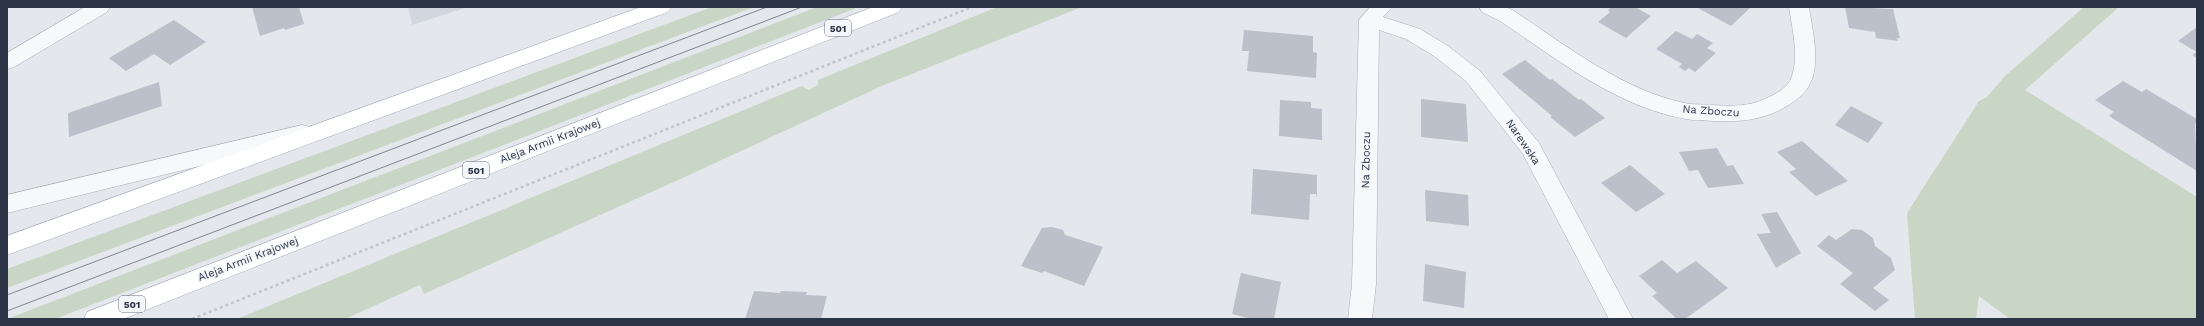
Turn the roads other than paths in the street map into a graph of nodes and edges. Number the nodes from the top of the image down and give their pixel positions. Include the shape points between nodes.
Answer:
1 (100, 7) edge
2 (661, 7) edge
3 (892, 7) edge
4 (1489, 7) edge
5 (1799, 7) edge
6 (1376, 14) edge
7 (7, 62) edge
8 (354, 120) junction
9 (7, 204) edge
10 (7, 246) edge
11 (96, 319) edge
12 (1360, 319) edge
13 (1621, 319) edge

1 - 7 street
2 - 8 main road
3 - 11 main road, Aleja Armii Krajowej / 501
4 - 5 street, Na Zboczu via 1611,82 1649,100 1686,111 1726,114 1741,114 1765,108 1787,97 1798,87 1804,71
6 - 12 street, Na Zboczu via 1364,284
6 - 13 street, Narewska via 1441,51 1473,76 1531,149
8 - 9 street
8 - 10 main road

